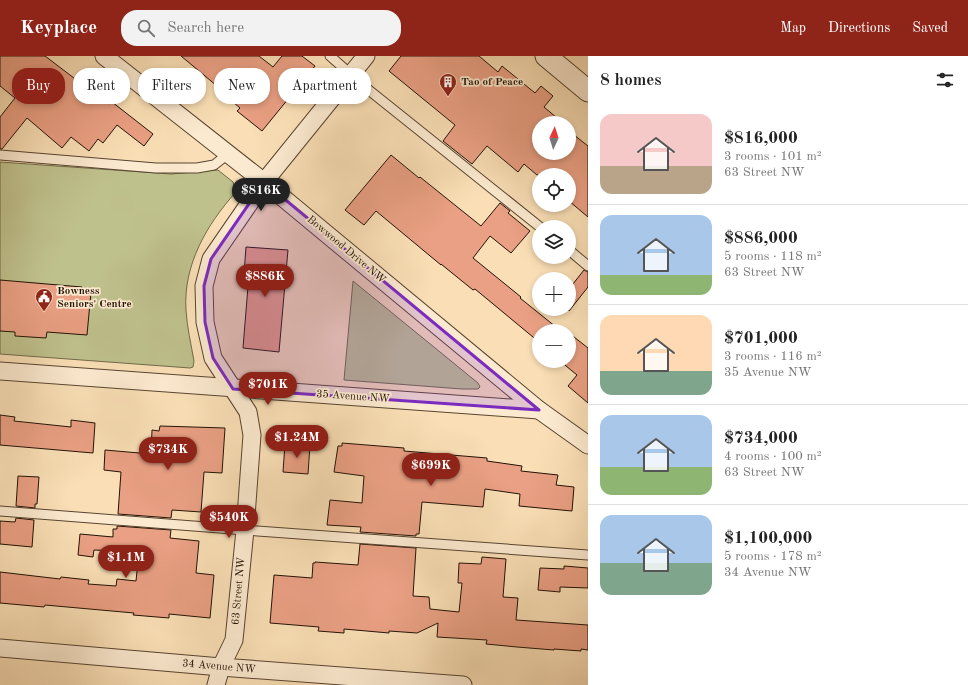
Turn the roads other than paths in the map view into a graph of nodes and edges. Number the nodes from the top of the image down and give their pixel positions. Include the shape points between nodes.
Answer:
1 (104, 56) edge
2 (330, 56) edge
3 (366, 56) edge
4 (546, 56) edge
5 (343, 68) edge
6 (357, 68) edge
7 (371, 91) edge
8 (588, 91) edge
9 (327, 104) edge
10 (228, 154) junction
11 (0, 156) edge
12 (264, 182) junction
13 (532, 221) edge
14 (576, 256) edge
15 (588, 266) edge
16 (0, 371) edge
17 (234, 389) junction
18 (539, 410) junction
19 (588, 445) edge
20 (0, 511) edge
21 (245, 530) junction
22 (588, 554) edge
23 (0, 648) edge
24 (222, 667) junction
25 (216, 685) edge
26 (463, 685) edge

1 - 10 street, Bowwood Drive NW
2 - 5 lane
3 - 6 street, 63 Street NW
4 - 8 street
7 - 13 lane
9 - 12 street, 63 Street NW
10 - 11 lane via 214,165 197,168 156,168
10 - 12 street, Bowwood Drive NW
12 - 17 street, 63 Street NW via 211,259 204,286 205,322 213,358
12 - 18 street, Bowwood Drive NW
14 - 15 lane
16 - 17 street, 35 Avenue NW
17 - 18 street, 35 Avenue NW
17 - 21 street, 63 Street NW via 248,412 252,435
18 - 19 street, Bowwood Drive NW
20 - 21 lane
21 - 22 lane
21 - 24 street, 63 Street NW via 234,640
23 - 24 street, 34 Avenue NW
24 - 25 street, 63 Street NW
24 - 26 street, 34 Avenue NW

